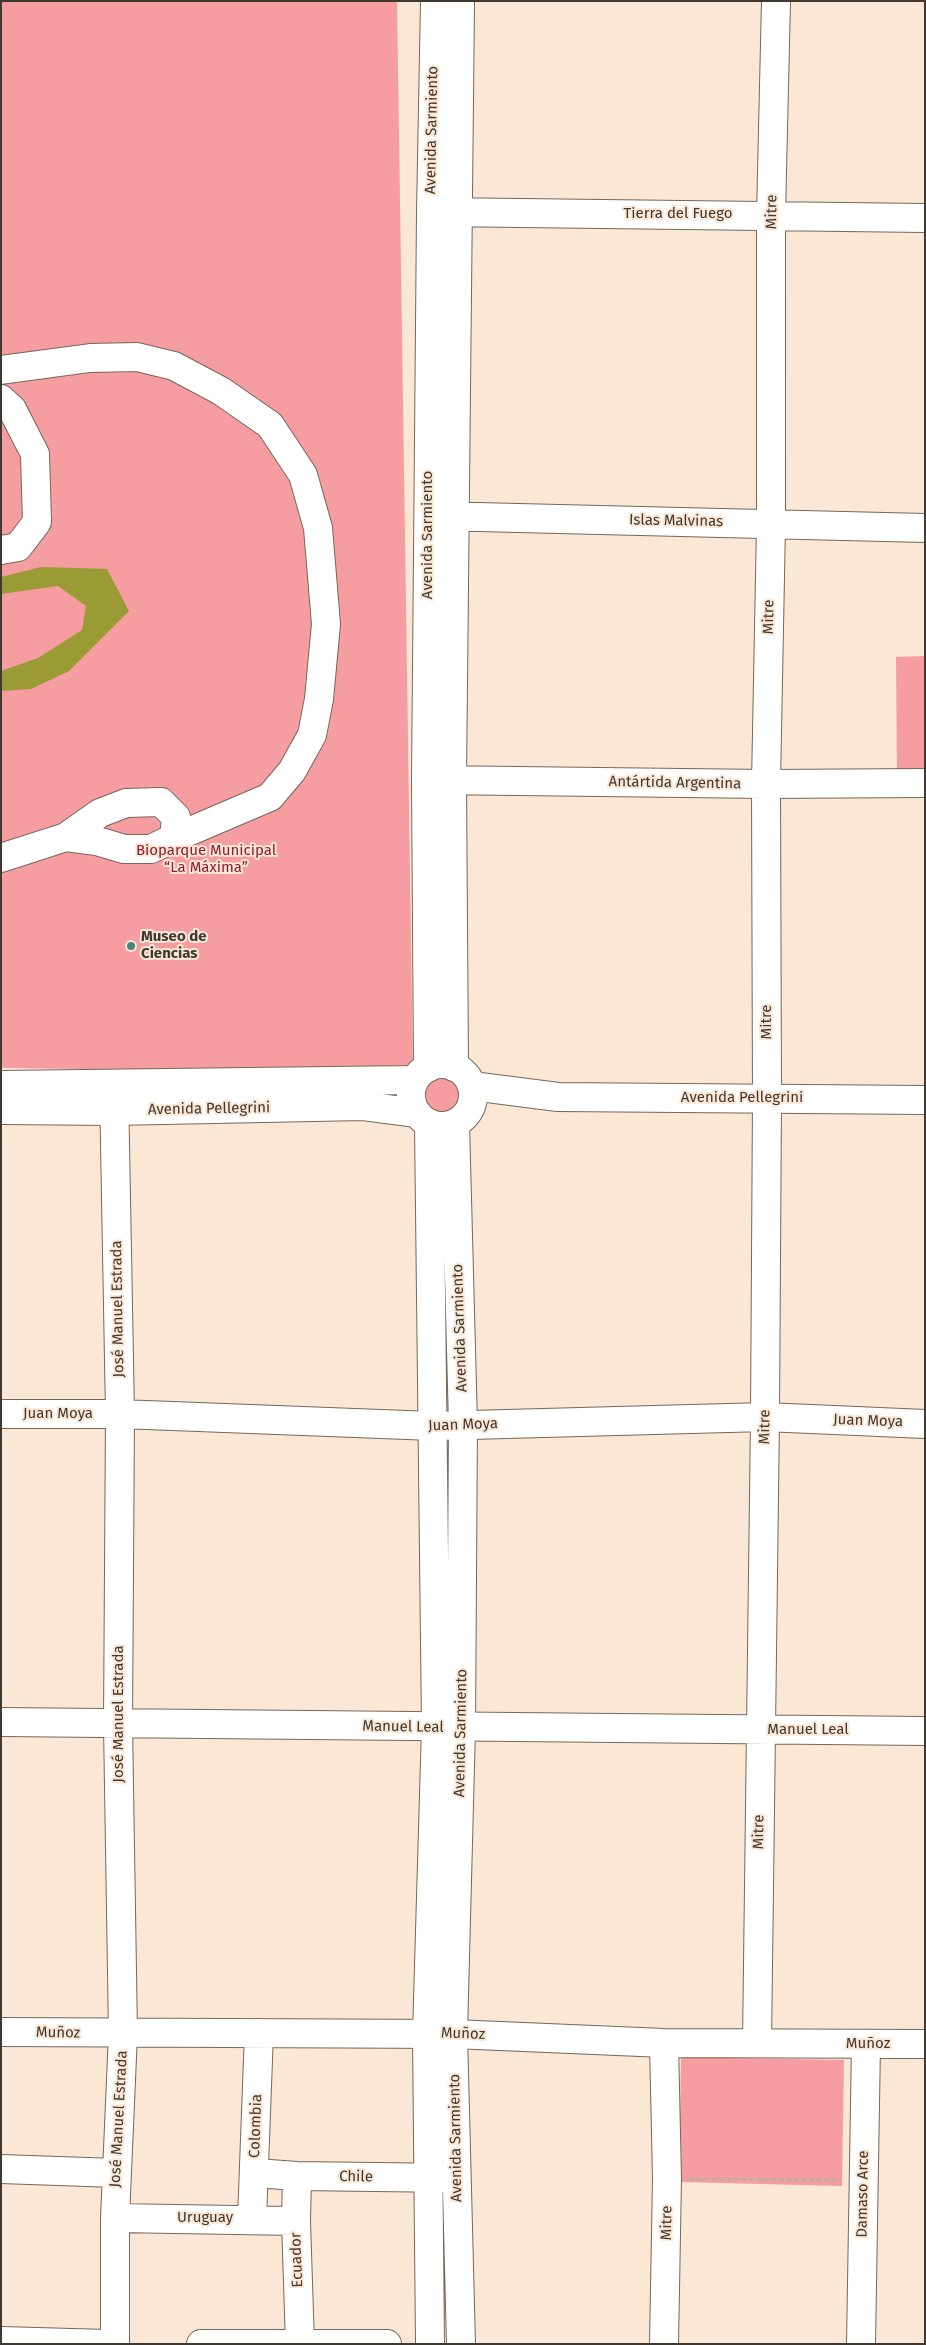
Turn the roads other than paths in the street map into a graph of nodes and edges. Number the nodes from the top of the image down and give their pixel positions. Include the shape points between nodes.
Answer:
1 (435, 1) edge
2 (460, 1) edge
3 (776, 1) edge
4 (431, 212) junction
5 (458, 213) junction
6 (772, 215) junction
7 (925, 218) edge
8 (1, 370) edge
9 (1, 400) edge
10 (428, 516) junction
11 (455, 516) junction
12 (771, 524) junction
13 (925, 528) edge
14 (1, 550) edge
15 (439, 780) junction
16 (925, 783) edge
17 (766, 784) junction
18 (66, 837) junction
19 (174, 838) junction
20 (1, 858) edge
21 (442, 1075) junction
22 (1, 1085) edge
23 (558, 1097) junction
24 (114, 1098) junction
25 (767, 1098) junction
26 (925, 1100) edge
27 (1, 1110) edge
28 (442, 1119) junction
29 (1, 1414) edge
30 (120, 1414) junction
31 (765, 1417) junction
32 (463, 1424) junction
33 (925, 1424) edge
34 (433, 1426) junction
35 (1, 1722) edge
36 (118, 1724) junction
37 (449, 1727) junction
38 (760, 1730) junction
39 (925, 1731) edge
40 (1, 2032) edge
41 (259, 2033) junction
42 (123, 2034) junction
43 (427, 2034) junction
44 (453, 2034) junction
45 (664, 2043) junction
46 (757, 2043) junction
47 (866, 2044) junction
48 (925, 2044) edge
49 (1, 2169) edge
50 (116, 2173) junction
51 (255, 2173) junction
52 (298, 2176) junction
53 (429, 2178) junction
54 (457, 2178) junction
55 (114, 2218) junction
56 (252, 2219) junction
57 (296, 2221) junction
58 (1, 2341) edge
59 (107, 2344) edge
60 (115, 2344) edge
61 (201, 2344) edge
62 (261, 2344) edge
63 (300, 2344) edge
64 (387, 2344) edge
65 (430, 2344) edge
66 (461, 2344) edge
67 (664, 2344) edge
68 (861, 2344) edge

1 - 4 street, Avenida Sarmiento
2 - 5 street, Avenida Sarmiento
3 - 6 street, Mitre
4 - 5 street, Tierra del Fuego
4 - 10 street, Avenida Sarmiento
5 - 6 street, Tierra del Fuego
5 - 11 street, Avenida Sarmiento
6 - 7 street, Tierra del Fuego
6 - 12 street, Mitre
8 - 19 street via 90,358 137,357 174,366 221,390 270,425 303,475 318,528 326,624 312,735 292,771 270,797
9 - 14 street via 12,409 35,454 37,522 18,547
10 - 11 street, Islas Malvinas
10 - 15 street, Avenida Sarmiento
11 - 12 street, Islas Malvinas
11 - 15 street, Avenida Sarmiento
12 - 13 street, Islas Malvinas
12 - 17 street, Mitre
15 - 17 street, Antártida Argentina
15 - 21 street, Avenida Sarmiento
16 - 17 street, Antártida Argentina
17 - 25 street, Mitre
18 - 19 street via 124,849 151,849
18 - 19 street via 100,813 126,803 161,802 176,817
18 - 20 street
21 - 23 street, Avenida Pellegrini
21 - 24 street, Avenida Pellegrini
21 - 28 street via 471,1106
21 - 28 street via 412,1090 412,1100
22 - 24 street, Avenida Pellegrini
23 - 25 street, Avenida Pellegrini
23 - 28 street, Avenida Pellegrini
24 - 27 street, Avenida Pellegrini
24 - 28 street, Avenida Pellegrini via 363,1106
24 - 30 street, José Manuel Estrada
25 - 26 street, Avenida Pellegrini
25 - 31 street, Mitre
28 - 32 street, Avenida Sarmiento
28 - 34 street, Avenida Sarmiento
29 - 30 street, Juan Moya
30 - 34 street, Juan Moya
30 - 36 street, José Manuel Estrada
31 - 32 street, Juan Moya
31 - 33 street, Juan Moya
31 - 38 street, Mitre
32 - 34 street, Juan Moya
32 - 37 street, Avenida Sarmiento
34 - 37 street, Avenida Sarmiento
35 - 36 street, Manuel Leal
36 - 37 street, Manuel Leal
36 - 42 street, José Manuel Estrada
37 - 38 street, Manuel Leal
37 - 43 street, Avenida Sarmiento
37 - 44 street, Avenida Sarmiento
38 - 39 street, Manuel Leal
38 - 46 street, Mitre
40 - 42 street, Muñoz
41 - 42 street, Muñoz
41 - 43 street, Muñoz
41 - 51 street, Colombia
42 - 50 street, José Manuel Estrada
43 - 44 street, Muñoz
43 - 53 street, Avenida Sarmiento
44 - 45 street, Muñoz
44 - 54 street, Avenida Sarmiento
45 - 46 street, Muñoz
45 - 67 street, Mitre via 667,2179
46 - 47 street, Muñoz
47 - 48 street, Muñoz
47 - 68 street, Damaso Arce
49 - 50 street
50 - 55 street, José Manuel Estrada
51 - 52 street, Chile
51 - 56 street, Colombia
52 - 53 street, Chile
52 - 57 street, Ecuador
53 - 54 street, Chile
53 - 65 street, Avenida Sarmiento
54 - 66 street, Avenida Sarmiento
55 - 56 street, Uruguay
55 - 60 street, José Manuel Estrada
56 - 57 street, Uruguay
57 - 63 street, Ecuador
58 - 59 street
61 - 62 street
62 - 63 street
63 - 64 street

